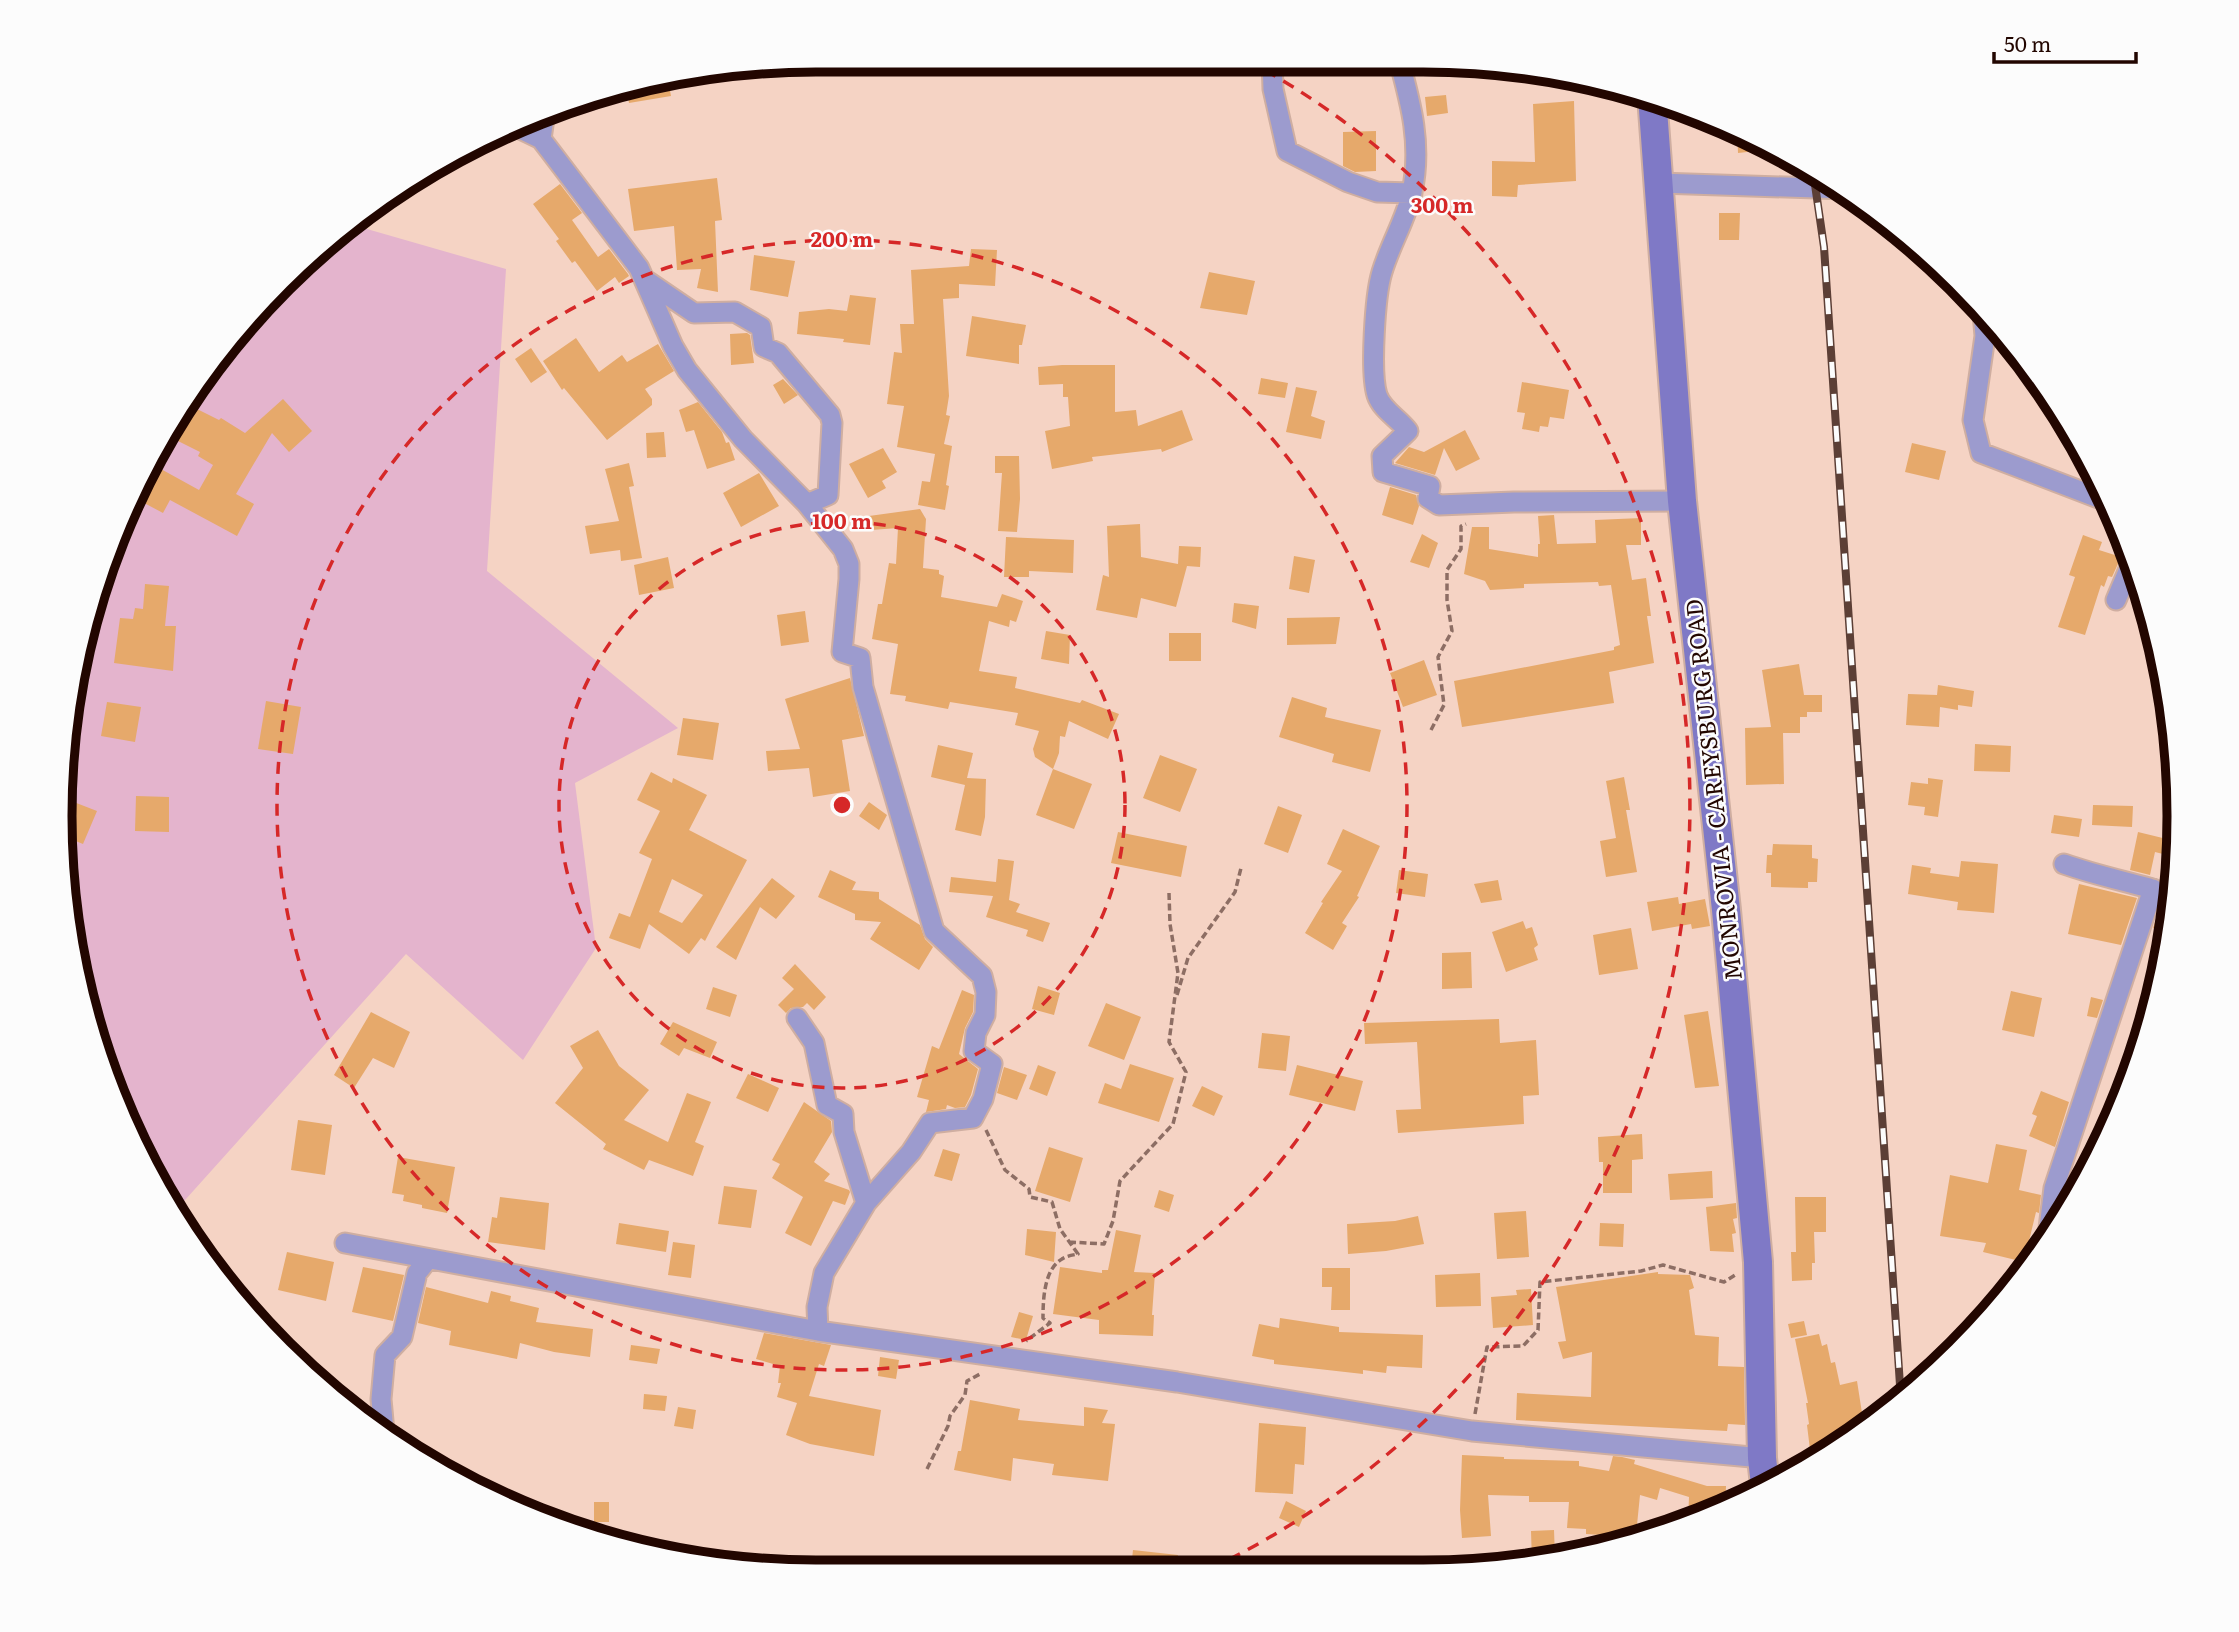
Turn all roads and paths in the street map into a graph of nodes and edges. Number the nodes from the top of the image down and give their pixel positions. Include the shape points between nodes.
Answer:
1 (1272, 72) edge
2 (1402, 72) edge
3 (1653, 108) edge
4 (543, 123) edge
5 (525, 131) edge
6 (541, 139) junction
7 (1659, 183) junction
8 (1822, 188) edge
9 (1412, 193) junction
10 (645, 280) junction
11 (1984, 326) edge
12 (2095, 496) edge
13 (1682, 501) junction
14 (807, 504) junction
15 (1471, 522) dead end
16 (2126, 573) edge
17 (2116, 600) dead end
18 (1431, 730) dead end
19 (2064, 864) dead end
20 (1241, 867) dead end
21 (2153, 889) junction
22 (1169, 893) dead end
23 (2163, 896) edge
24 (1174, 1008) junction
25 (797, 1018) dead end
26 (984, 1123) dead end
27 (866, 1203) junction
28 (2051, 1214) edge
29 (1069, 1242) junction
30 (345, 1243) dead end
31 (428, 1259) junction
32 (1758, 1262) junction
33 (818, 1331) junction
34 (1009, 1357) junction
35 (383, 1420) edge
36 (1472, 1431) junction
37 (927, 1469) dead end
38 (1764, 1471) edge

1 - 9 street via 1287,151 1377,192
2 - 9 street via 1415,121
3 - 7 main road, MONROVIA - CAREYSBURG ROAD
4 - 6 street
5 - 6 street
6 - 10 street
7 - 8 street
7 - 13 main road, MONROVIA - CAREYSBURG ROAD
9 - 13 street via 1381,274 1377,299 1377,396 1408,431 1382,456 1383,472 1430,486 1427,498 1439,505
10 - 14 street via 687,370 743,439
10 - 14 street via 694,313 735,312 761,327 764,347 778,353 824,406 832,423 828,495
11 - 12 street via 1973,420 1981,453
13 - 32 main road, MONROVIA - CAREYSBURG ROAD
14 - 27 street via 843,549 849,564 842,652 860,658 863,687 934,931 982,976 986,992 985,1016 974,1051 992,1064 973,1118 930,1123
15 - 18 path via 1461,526 1461,549 1447,570 1452,631 1438,657 1444,705
16 - 17 street
19 - 21 street
20 - 24 path via 1235,892 1188,958
21 - 23 street
21 - 28 street via 2054,1188
22 - 24 path via 1178,973
24 - 29 path via 1168,1042 1186,1072 1173,1124 1120,1181 1104,1244
25 - 27 street via 814,1043 827,1105 843,1114 844,1132
26 - 29 path via 1005,1170 1029,1189 1030,1197 1052,1202
27 - 33 street via 824,1273
29 - 34 path via 1078,1254 1061,1259 1051,1270 1043,1301 1043,1318 1050,1323
30 - 31 street
31 - 33 street
31 - 35 street via 417,1273 402,1337 385,1355
32 - 36 path via 1724,1282 1662,1265 1540,1282 1538,1329 1523,1346 1487,1347
32 - 38 main road, MONROVIA - CAREYSBURG ROAD
33 - 34 street
34 - 36 street
34 - 37 path via 967,1381 965,1395 950,1416
36 - 38 street

